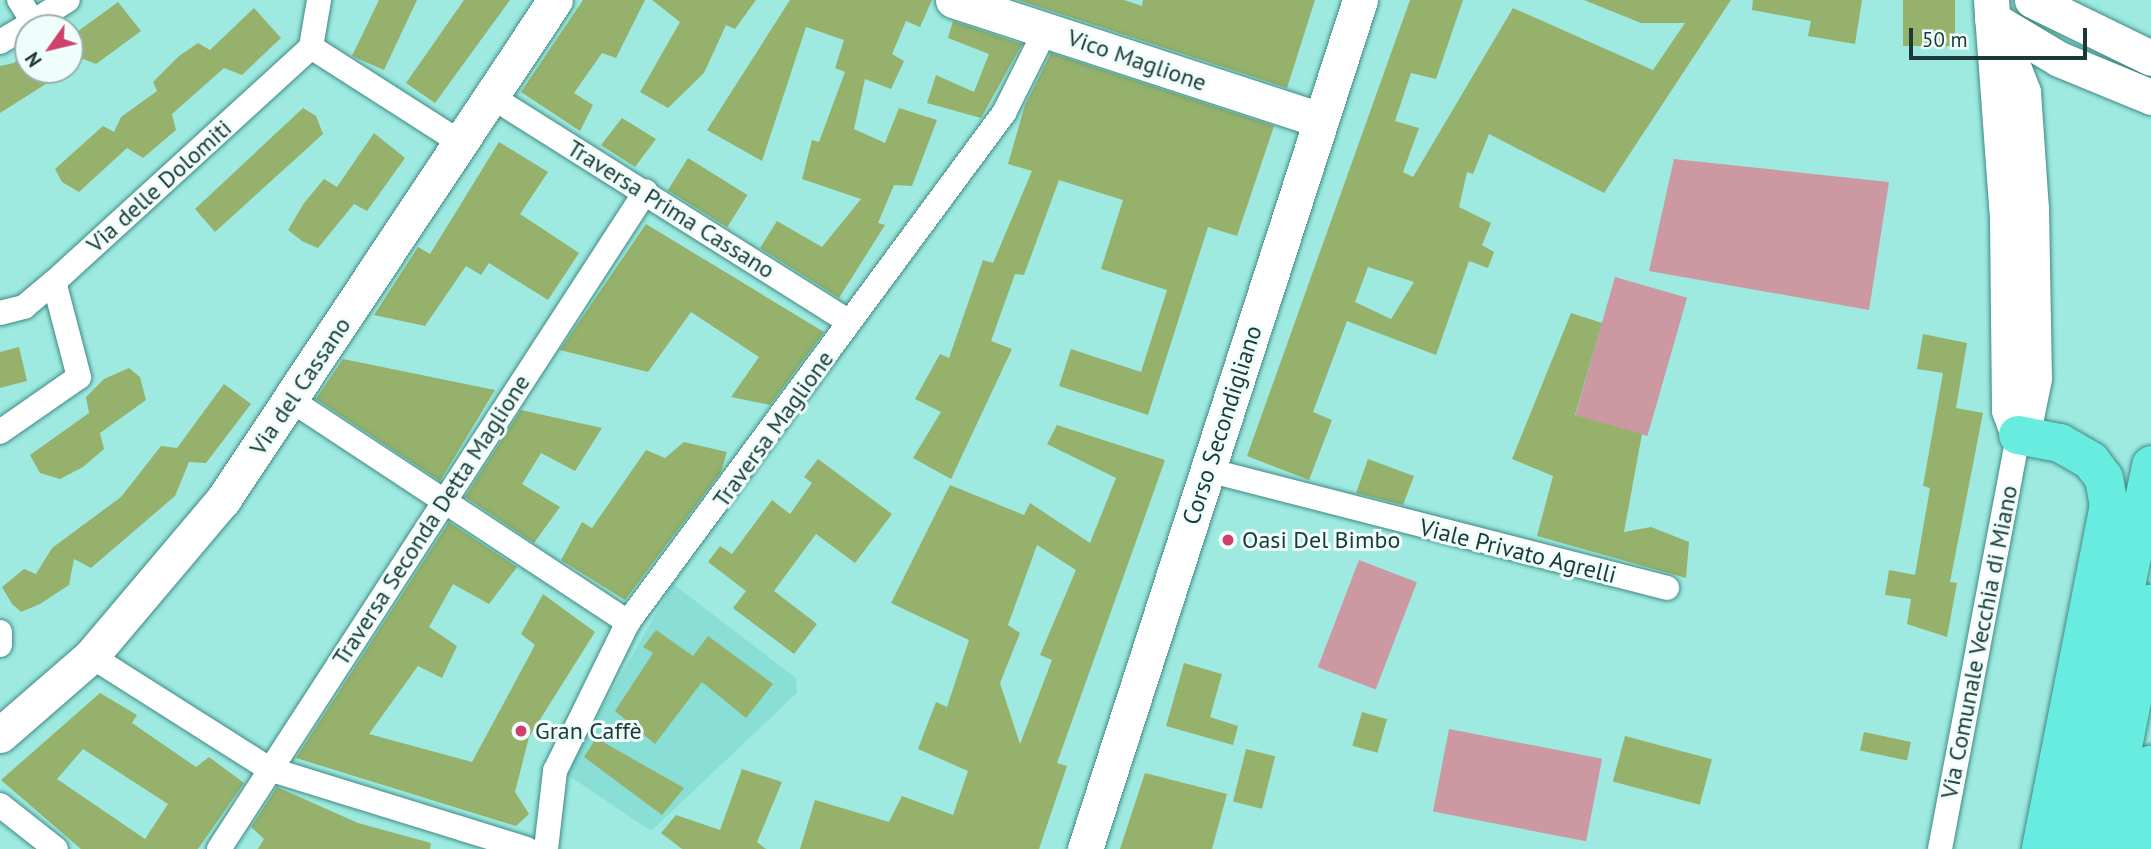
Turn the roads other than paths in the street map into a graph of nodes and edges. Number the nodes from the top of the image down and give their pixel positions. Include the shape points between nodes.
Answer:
1 (68, 0) edge
2 (319, 0) edge
3 (555, 0) edge
4 (953, 0) edge
5 (1360, 0) edge
6 (2032, 0) edge
7 (1992, 10) edge
8 (46, 14) edge
9 (2075, 26) junction
10 (1046, 29) junction
11 (312, 47) junction
12 (2151, 58) edge
13 (2059, 59) junction
14 (2023, 92) junction
15 (492, 97) junction
16 (2151, 97) edge
17 (1321, 120) junction
18 (461, 143) junction
19 (646, 191) junction
20 (54, 282) junction
21 (0, 313) edge
22 (849, 322) junction
23 (291, 400) junction
24 (0, 432) edge
25 (2018, 435) junction
26 (2151, 465) edge
27 (1208, 470) junction
28 (444, 500) junction
29 (1667, 588) dead end
30 (2151, 604) edge
31 (628, 622) junction
32 (0, 632) edge
33 (0, 645) edge
34 (91, 656) junction
35 (0, 735) edge
36 (2151, 765) edge
37 (269, 769) junction
38 (0, 805) edge
39 (56, 849) edge
40 (219, 849) edge
41 (527, 849) edge
42 (546, 849) edge
43 (1085, 849) edge
44 (1940, 849) edge
45 (2041, 849) edge
46 (2071, 849) edge
47 (2103, 849) edge
48 (2134, 849) edge

1 - 8 street
2 - 11 street
3 - 15 main road, Via del Cassano
4 - 10 main road, Vico Maglione
5 - 17 main road, Corso Secondigliano
6 - 9 main road
7 - 9 main road
7 - 13 main road
7 - 14 main road, Via Comunale Vecchia di Miano
7 - 25 main road, Via Comunale Vecchia di Miano via 2007,219 2009,410
9 - 12 main road
10 - 17 main road, Vico Maglione
10 - 22 street, Traversa Maglione via 1004,113
11 - 18 street
11 - 20 street, Via delle Dolomiti
13 - 14 main road via 2039,62 2028,72
13 - 16 main road
14 - 25 main road, Via Comunale Vecchia di Miano via 2034,366 2029,419
15 - 18 main road, Via del Cassano
15 - 19 street, Traversa Prima Cassano
17 - 27 main road, Corso Secondigliano
18 - 23 main road, Via del Cassano
19 - 22 street, Traversa Prima Cassano
19 - 28 street, Traversa Seconda Detta Maglione
20 - 21 street, Via delle Dolomiti via 24,307
20 - 24 street via 79,377
22 - 31 street, Traversa Maglione
23 - 28 street
23 - 34 main road, Via del Cassano via 193,539
25 - 44 street, Via Comunale Vecchia di Miano
25 - 45 highway via 2060,443 2091,461 2104,478 2109,505
26 - 46 highway
27 - 29 street, Viale Privato Agrelli
27 - 43 main road, Corso Secondigliano
28 - 31 street
28 - 37 street, Traversa Seconda Detta Maglione
30 - 47 highway
31 - 42 street, Traversa Maglione via 555,771
32 - 33 street
34 - 35 main road, Via del Cassano
34 - 37 street
36 - 48 highway
37 - 40 street, Traversa Seconda Detta Maglione
37 - 41 street
38 - 39 street

